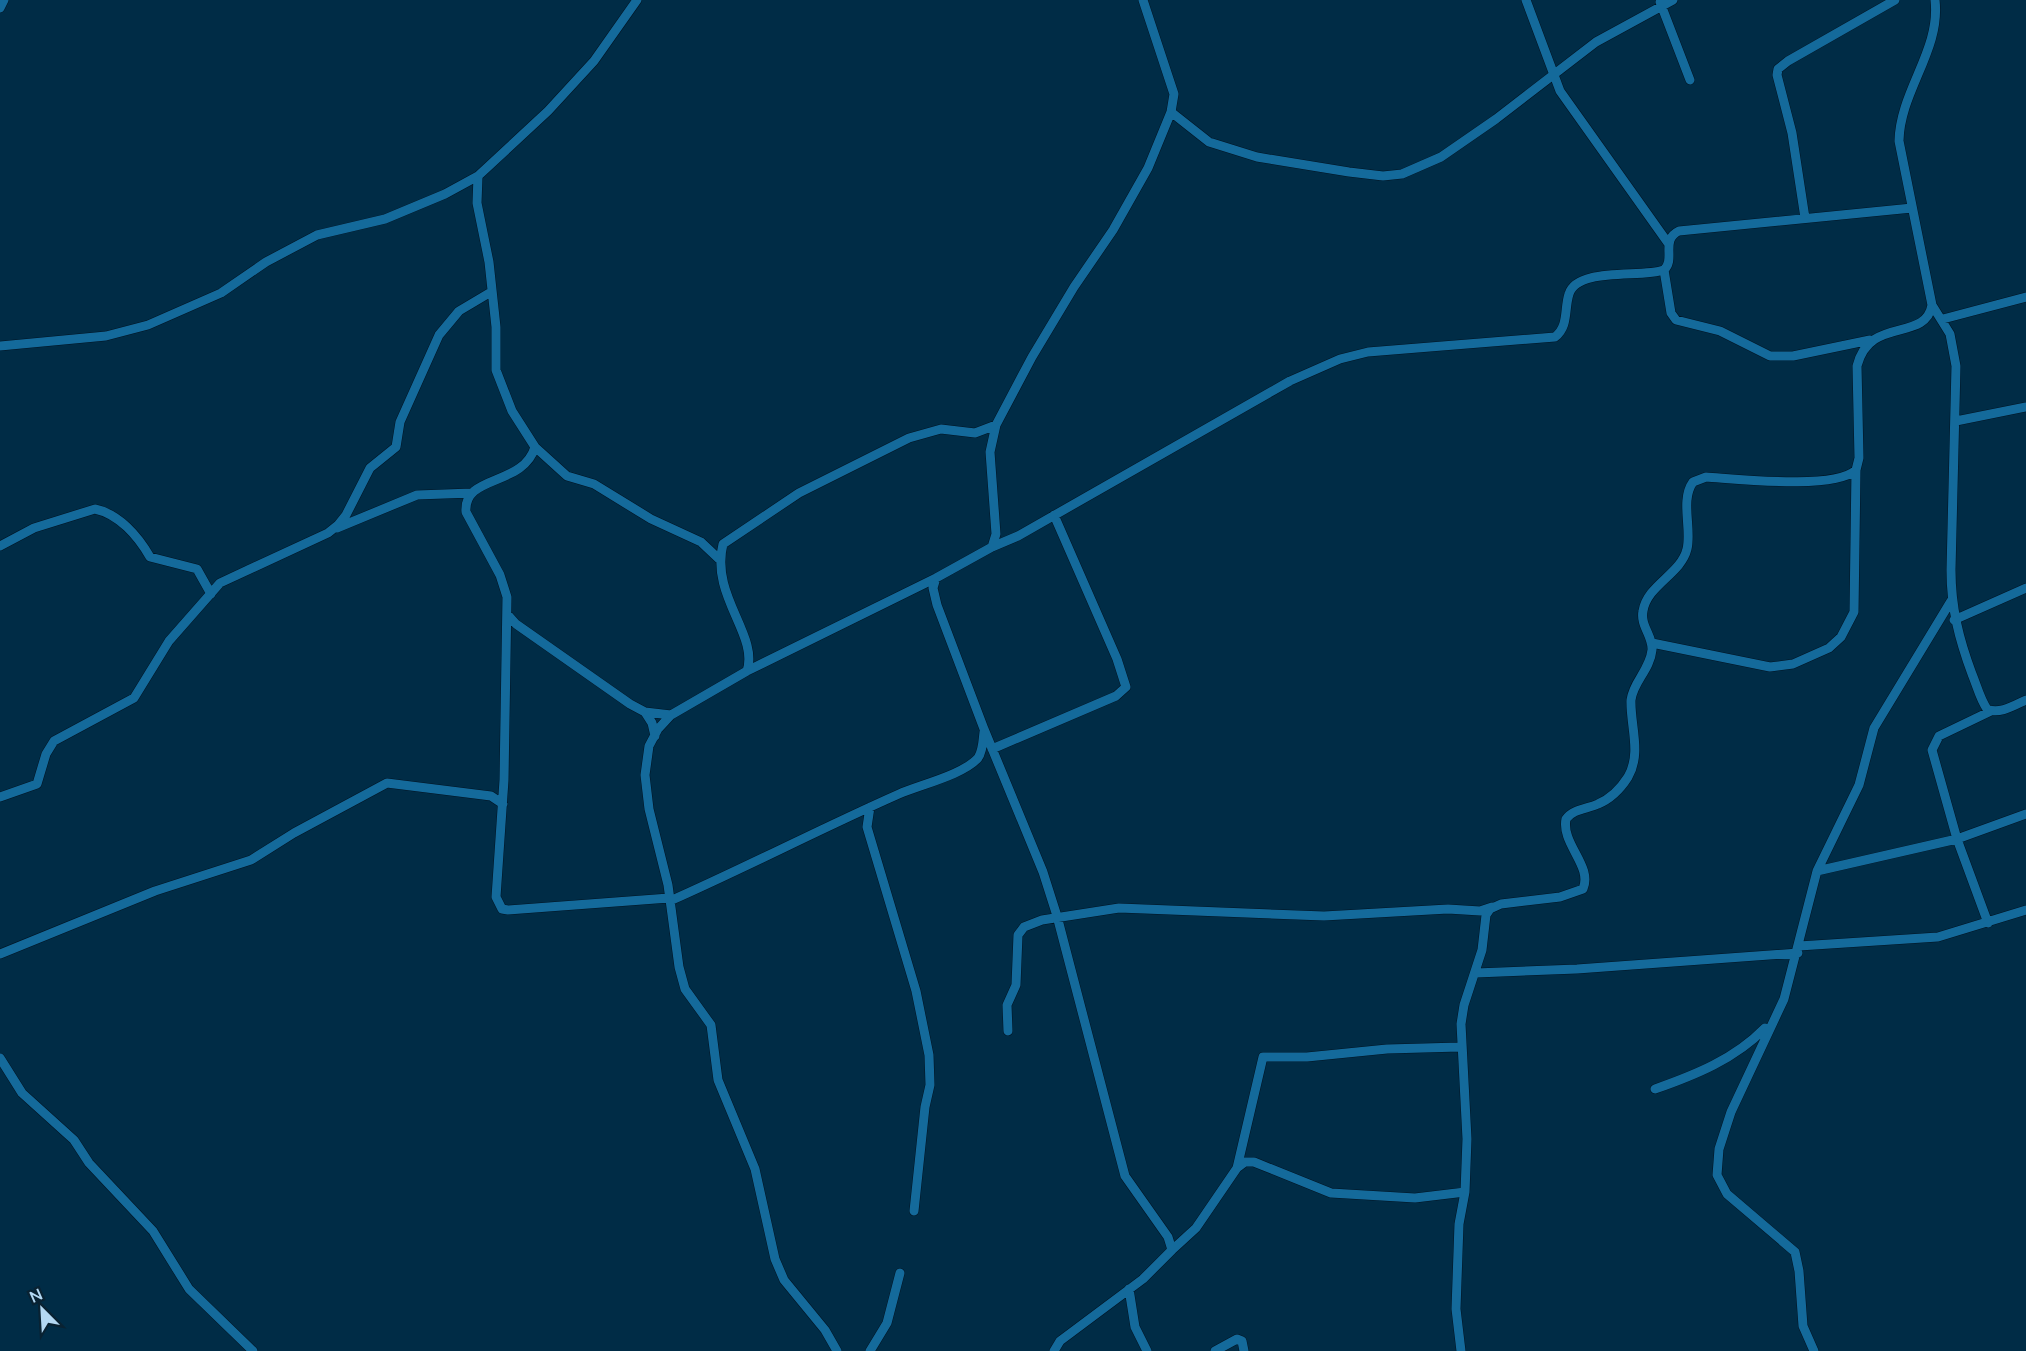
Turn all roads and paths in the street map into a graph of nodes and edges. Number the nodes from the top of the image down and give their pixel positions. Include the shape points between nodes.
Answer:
1 (4, 0) edge
2 (636, 0) edge
3 (1143, 0) edge
4 (1526, 0) edge
5 (1672, 0) edge
6 (1896, 0) edge
7 (1935, 0) edge
8 (1660, 3) edge
9 (0, 8) edge
10 (1553, 77) junction
11 (1690, 80) dead end
12 (1171, 112) junction
13 (478, 176) junction
14 (1912, 208) junction
15 (1805, 218) junction
16 (1668, 243) junction
17 (1664, 270) junction
18 (491, 292) junction
19 (2026, 297) edge
20 (1932, 305) junction
21 (1943, 319) junction
22 (1870, 340) junction
23 (0, 346) edge
24 (2026, 406) edge
25 (1956, 421) junction
26 (996, 425) junction
27 (535, 447) junction
28 (1856, 470) junction
29 (472, 493) junction
30 (1054, 515) junction
31 (334, 530) junction
32 (701, 542) junction
33 (723, 544) junction
34 (0, 546) edge
35 (992, 547) junction
36 (719, 560) junction
37 (936, 578) junction
38 (2026, 588) edge
39 (211, 594) junction
40 (1951, 601) junction
41 (507, 615) junction
42 (1954, 620) junction
43 (1652, 643) junction
44 (747, 671) junction
45 (2026, 700) edge
46 (1991, 711) junction
47 (645, 712) junction
48 (671, 715) junction
49 (984, 729) junction
50 (655, 736) junction
51 (994, 754) junction
52 (978, 758) junction
53 (0, 796) edge
54 (503, 804) junction
55 (870, 807) junction
56 (2026, 814) edge
57 (853, 815) junction
58 (867, 821) junction
59 (1957, 838) junction
60 (1817, 871) junction
61 (670, 900) junction
62 (1494, 906) junction
63 (2026, 910) edge
64 (1057, 916) junction
65 (1988, 923) junction
66 (1798, 949) junction
67 (0, 954) edge
68 (1476, 972) junction
69 (1771, 1022) junction
70 (1008, 1031) dead end
71 (1461, 1047) junction
72 (0, 1058) edge
73 (1655, 1089) dead end
74 (1237, 1168) junction
75 (1465, 1192) junction
76 (914, 1211) dead end
77 (1172, 1250) junction
78 (900, 1273) dead end
79 (1129, 1289) junction
80 (253, 1351) edge
81 (837, 1351) edge
82 (870, 1351) edge
83 (1054, 1351) edge
84 (1147, 1351) edge
85 (1215, 1351) edge
86 (1244, 1351) edge
87 (1461, 1351) edge
88 (1814, 1351) edge

1 - 9 street
2 - 13 street via 594,61
3 - 12 street via 1174,94
4 - 10 street
5 - 8 street
6 - 15 street via 1778,69
7 - 14 street via 1935,31 1905,101 1899,127
8 - 10 street via 1596,42
8 - 11 street
10 - 12 street via 1441,157 1402,174 1383,176 1257,157 1220,147 1197,135
10 - 16 street
12 - 26 street via 1137,189 1044,337
13 - 18 street via 477,203
13 - 23 street via 392,217 317,235 266,262 221,293 148,325 106,336
14 - 15 street
14 - 20 street
15 - 16 street via 1686,230 1673,234
16 - 17 street via 1669,266
17 - 22 street via 1671,313 1676,320 1720,331 1770,356 1793,356
17 - 30 street via 1582,279 1571,289 1564,326 1555,337 1389,350 1340,359 1290,381
18 - 27 street via 500,385
18 - 31 street via 459,311 439,335 400,422 396,447 370,468
19 - 21 street
20 - 21 street
20 - 22 street via 1923,322
21 - 25 street via 1954,351
22 - 28 street via 1857,366
24 - 25 street
25 - 40 street
26 - 33 street via 975,433 941,429 909,438 800,493
26 - 35 street via 990,452 996,534
27 - 29 street via 528,464
27 - 32 street via 567,476 594,484 651,519
28 - 43 street via 1838,479 1706,477 1693,482 1688,496 1685,556 1650,595 1643,610 1642,618
28 - 43 street via 1854,612 1841,637 1829,648 1792,664 1770,667
29 - 31 street via 417,495
29 - 41 street via 465,504 466,512 500,575 507,597
30 - 35 street
30 - 51 street via 1126,687 1116,696
31 - 39 street via 225,580
32 - 33 street
32 - 36 street
33 - 36 street
34 - 39 street via 34,528 94,509 103,511 123,523 150,557 197,569
35 - 37 street
36 - 44 street via 728,602 751,654
37 - 44 street
37 - 49 street via 933,588 937,605
38 - 42 street
39 - 53 street via 169,641 134,698 54,741 37,784
40 - 42 street
40 - 60 street via 1874,728 1859,785
41 - 47 street
41 - 54 street
42 - 46 street via 1979,693
43 - 62 street via 1647,668 1631,698 1635,742 1629,775 1610,797 1569,814 1566,819 1565,832 1585,876 1583,889 1560,897
44 - 48 street
45 - 46 street
46 - 59 street via 1934,742 1932,750
47 - 48 street
47 - 50 street
48 - 50 street
49 - 51 street
49 - 52 street
50 - 61 street via 649,746 645,775
51 - 52 street
51 - 64 street
52 - 55 street via 957,771
54 - 61 street via 496,885 502,909
54 - 67 street via 491,796 387,783 251,860 155,891
55 - 57 street
55 - 58 street
56 - 59 street
57 - 58 street
57 - 61 street
58 - 76 street via 916,991 929,1055 930,1084
59 - 60 street
59 - 65 street
60 - 66 street
61 - 81 street via 685,989 711,1025 718,1080 755,1169 775,1259 784,1281 825,1330
62 - 64 street via 1480,911 1448,909 1324,916 1119,908
62 - 68 street via 1486,915
63 - 65 street
64 - 70 street via 1020,930 1016,984 1007,1005
64 - 77 street via 1125,1176 1168,1237
65 - 66 street via 1938,937
66 - 68 street via 1577,969
66 - 69 street via 1784,999
68 - 71 street via 1464,1005
69 - 73 street via 1726,1058
69 - 88 street via 1731,1112 1719,1149 1717,1175 1727,1194 1795,1252 1803,1326
71 - 74 street via 1263,1057
71 - 75 street via 1467,1139
72 - 80 street via 22,1093 74,1140 89,1163 153,1231 189,1289
74 - 75 street via 1254,1162 1331,1193 1415,1198
74 - 77 street via 1196,1228
75 - 87 street via 1459,1224 1456,1309
77 - 79 street via 1170,1256
78 - 82 street via 887,1323
79 - 83 street via 1060,1341
79 - 84 street via 1135,1327
85 - 86 street via 1237,1339 1242,1341

